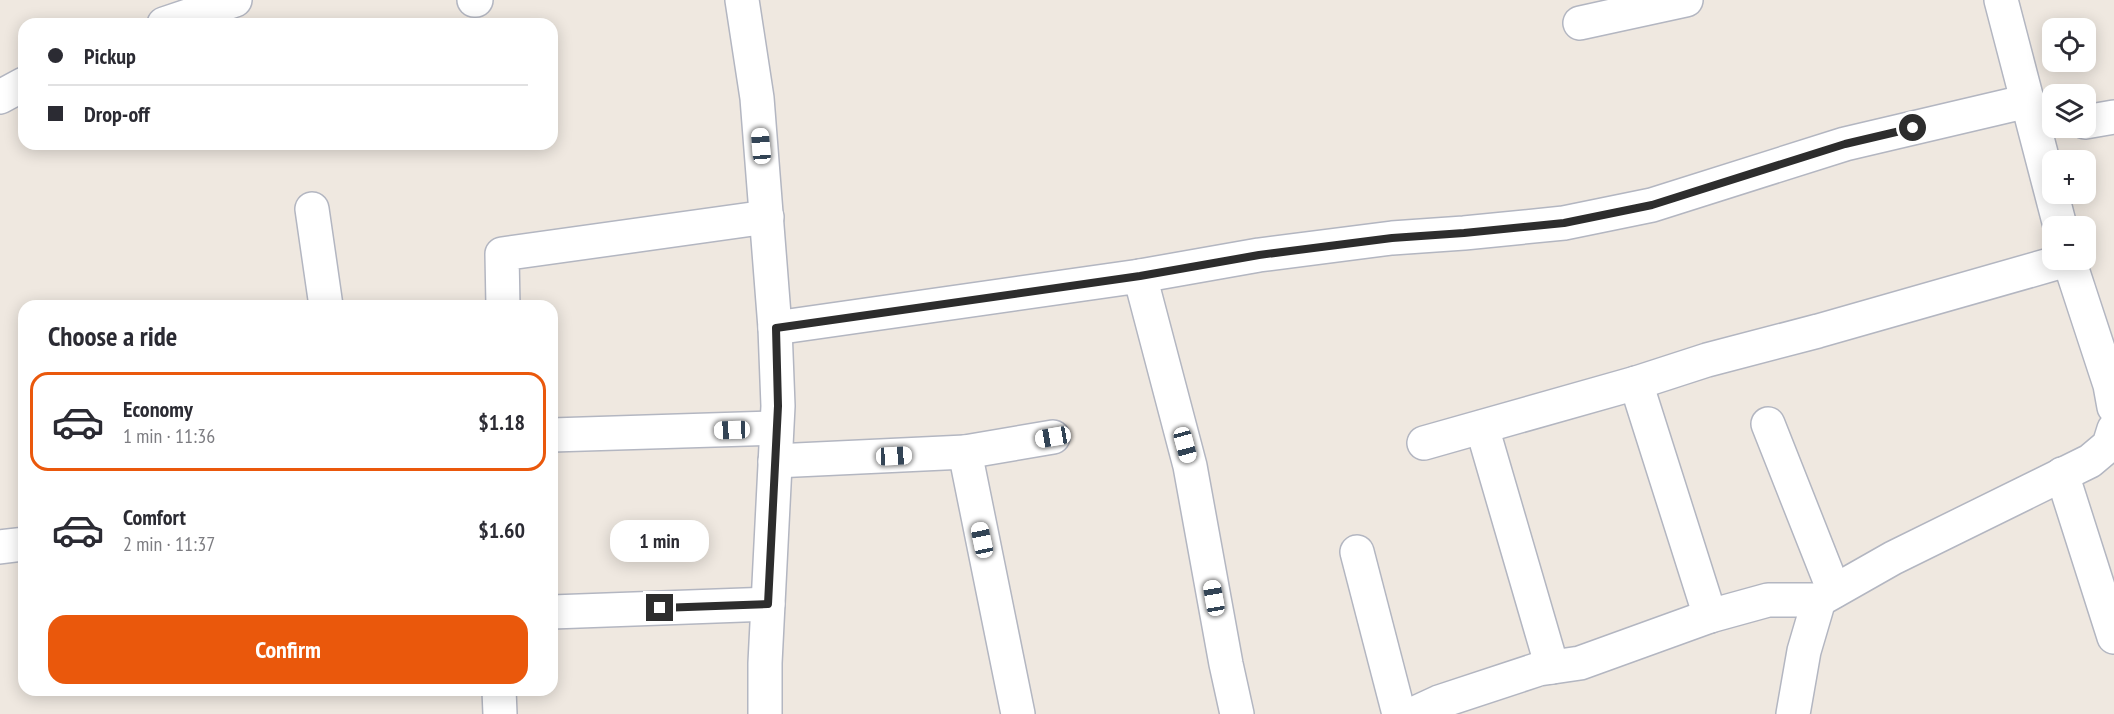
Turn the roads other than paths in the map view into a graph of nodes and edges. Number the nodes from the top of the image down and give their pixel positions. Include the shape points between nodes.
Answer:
1 (235, 0) edge
2 (742, 0) edge
3 (1686, 0) edge
4 (2001, 0) edge
5 (182, 18) edge
6 (1580, 23) dead end
7 (18, 87) edge
8 (0, 96) edge
9 (2114, 117) edge
10 (2041, 120) edge
11 (2096, 120) edge
12 (312, 209) dead end
13 (2058, 216) edge
14 (766, 217) junction
15 (2042, 267) edge
16 (2073, 270) edge
17 (1140, 276) junction
18 (325, 300) edge
19 (504, 300) edge
20 (776, 328) junction
21 (2105, 342) edge
22 (1636, 383) junction
23 (2114, 407) edge
24 (1768, 424) dead end
25 (1482, 427) junction
26 (776, 428) junction
27 (2114, 429) edge
28 (558, 435) edge
29 (1053, 437) dead end
30 (1424, 443) dead end
31 (965, 452) junction
32 (775, 461) junction
33 (2062, 474) junction
34 (18, 545) edge
35 (0, 547) edge
36 (1356, 552) dead end
37 (1827, 596) junction
38 (768, 604) junction
39 (558, 612) edge
40 (1710, 616) junction
41 (2114, 637) edge
42 (1552, 667) junction
43 (499, 696) edge
44 (500, 714) edge
45 (765, 714) edge
46 (1018, 714) edge
47 (1237, 714) edge
48 (1400, 714) edge
49 (1413, 714) edge
50 (1793, 714) edge

1 - 5 street
2 - 14 street via 757,98
3 - 6 street
4 - 10 street
7 - 8 street
9 - 11 street
10 - 13 street
10 - 17 street via 1845,144 1652,205 1564,223 1259,255
12 - 18 street
14 - 19 street via 502,254
14 - 20 street
15 - 22 street
16 - 21 street
17 - 20 street
17 - 47 street via 1190,466
20 - 26 street
21 - 23 street
22 - 25 street
22 - 40 street
24 - 37 street
25 - 30 street
25 - 42 street
26 - 28 street
26 - 32 street
27 - 33 street via 2109,444 2090,461
29 - 31 street
31 - 32 street
31 - 46 street
32 - 38 street
33 - 37 street via 1893,558
33 - 41 street
34 - 35 street
36 - 48 street
37 - 40 street via 1768,600
37 - 50 street via 1804,651
38 - 39 street
38 - 45 street
40 - 42 street via 1580,663
42 - 49 street via 1439,702
43 - 44 street

